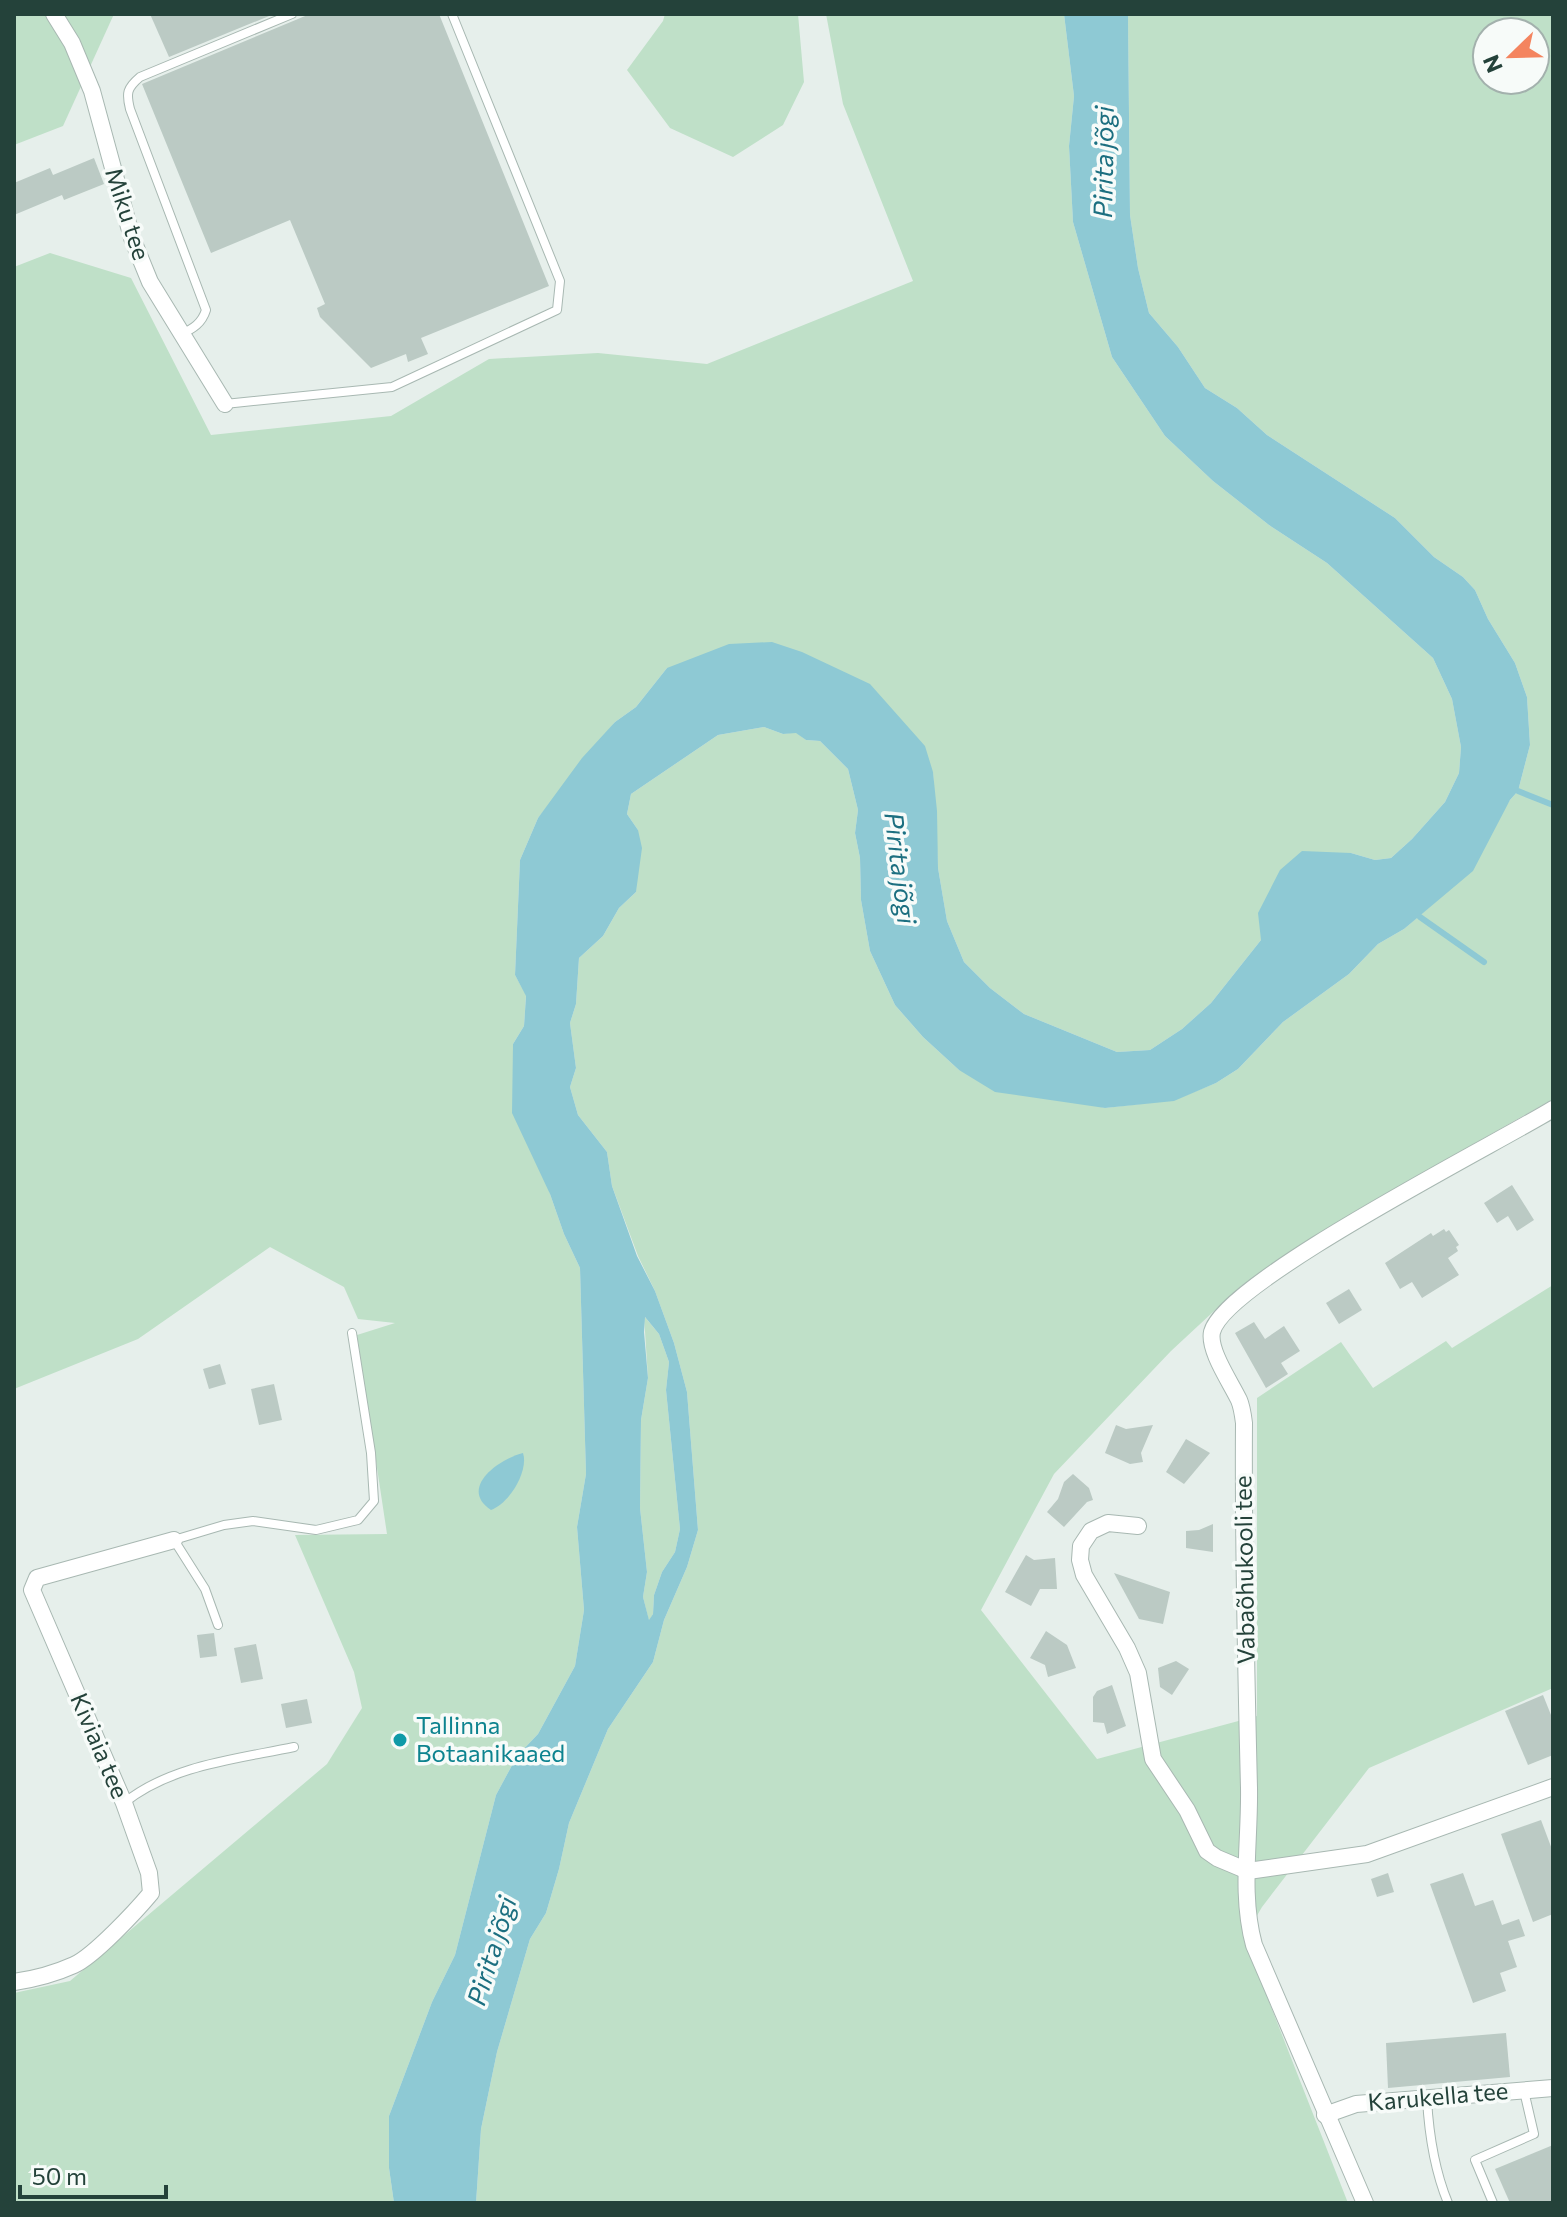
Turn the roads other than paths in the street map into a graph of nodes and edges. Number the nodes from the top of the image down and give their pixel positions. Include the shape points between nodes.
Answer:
1 (54, 14) edge
2 (292, 14) edge
3 (452, 14) edge
4 (180, 334) junction
5 (225, 404) joint
6 (1553, 1109) edge
7 (352, 1333) dead end
8 (1138, 1526) dead end
9 (174, 1540) junction
10 (218, 1625) dead end
11 (294, 1747) dead end
12 (1553, 1787) edge
13 (124, 1803) junction
14 (1248, 1871) junction
15 (14, 1982) edge
16 (1553, 2088) edge
17 (1524, 2090) junction
18 (1427, 2098) junction
19 (1325, 2115) junction
20 (1365, 2203) edge
21 (1448, 2203) edge
22 (1493, 2203) edge

1 - 4 street, Miku tee via 92,91 132,238
2 - 4 lane via 140,77 128,87 130,109 206,310 203,319
3 - 5 lane via 560,281 557,310 392,387
4 - 5 street, Miku tee
6 - 14 street, Vabaõhukooli tee via 1344,1226 1231,1306 1215,1324 1213,1348 1241,1403 1244,1423
7 - 9 lane via 374,1501 358,1520 316,1530 253,1521
8 - 14 street via 1108,1523 1091,1531 1081,1546 1084,1575 1138,1673 1153,1759 1207,1851
9 - 10 lane via 205,1589
9 - 13 street, Kiviaia tee via 37,1578 32,1590
11 - 13 lane via 195,1767
12 - 14 street via 1367,1854
13 - 15 street, Kiviaia tee via 151,1893 77,1964
14 - 19 street, Vabaõhukooli tee via 1246,1903 1254,1945
16 - 17 street, Karukella tee
17 - 18 street, Karukella tee
17 - 22 lane via 1534,2134 1475,2160
18 - 19 street, Karukella tee via 1356,2104
18 - 21 lane via 1429,2138
19 - 20 street, Vabaõhukooli tee

